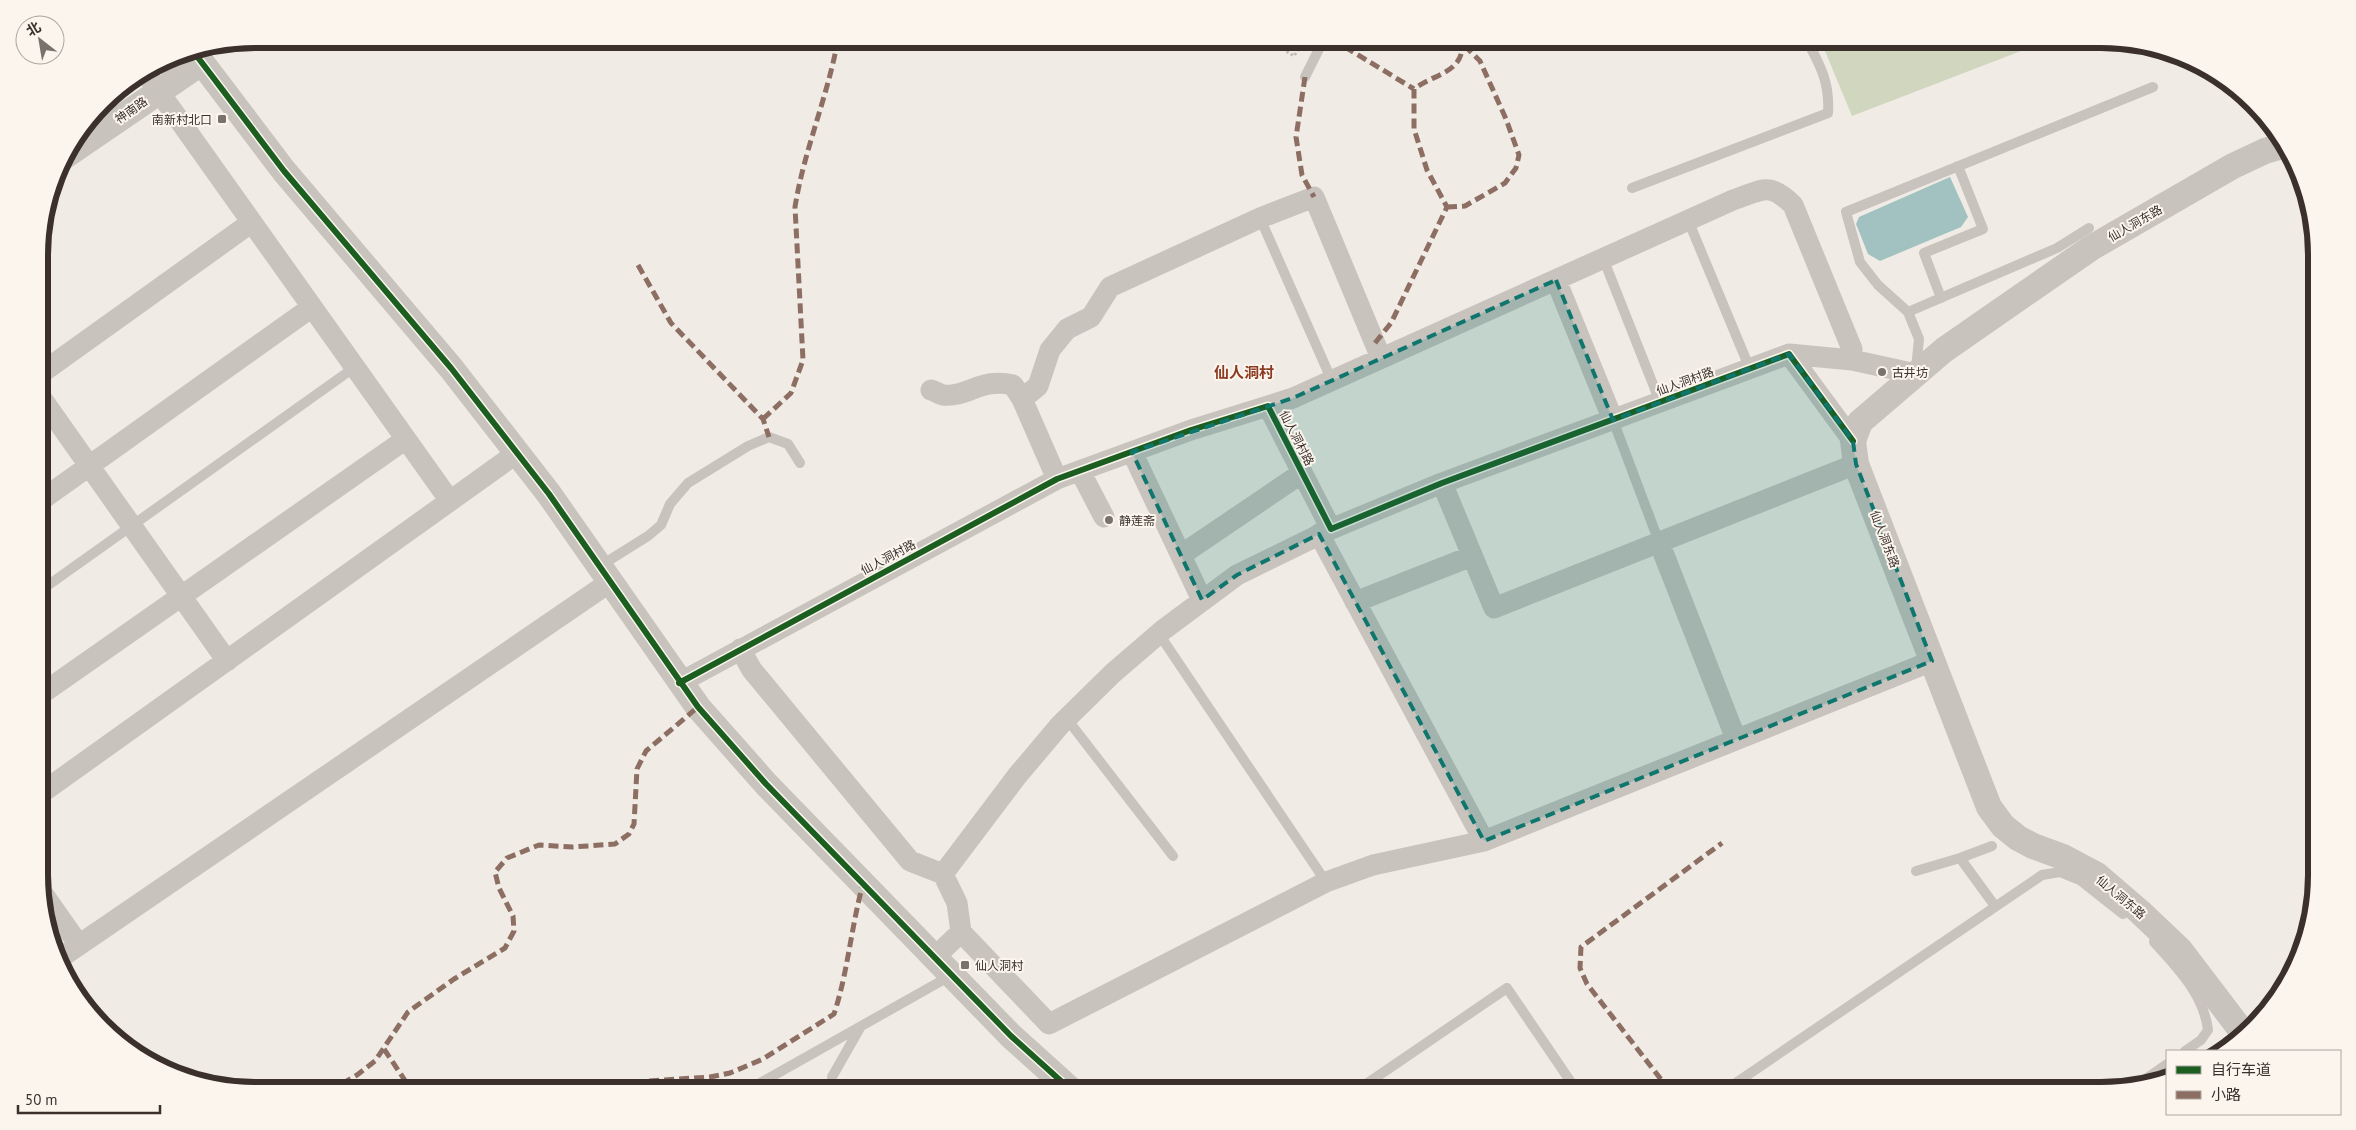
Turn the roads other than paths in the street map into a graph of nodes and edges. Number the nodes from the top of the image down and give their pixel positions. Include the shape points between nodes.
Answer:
1 (1320, 48) edge
2 (1811, 48) edge
3 (197, 57) edge
4 (1305, 78) dead end
5 (152, 81) edge
6 (2153, 87) dead end
7 (80, 143) edge
8 (2279, 147) edge
9 (1958, 166) junction
10 (1632, 188) dead end
11 (1260, 218) junction
12 (1688, 220) junction
13 (252, 222) junction
14 (2089, 228) dead end
15 (1603, 258) junction
16 (1556, 280) junction
17 (1941, 298) junction
18 (312, 307) junction
19 (1908, 312) junction
20 (1789, 354) junction
21 (1382, 358) junction
22 (1852, 360) junction
23 (355, 367) junction
24 (48, 368) edge
25 (1750, 369) junction
26 (1916, 374) junction
27 (1332, 380) junction
28 (931, 390) dead end
29 (1022, 400) junction
30 (1660, 402) junction
31 (1268, 406) junction
32 (48, 407) edge
33 (1613, 420) junction
34 (406, 439) junction
35 (1132, 452) junction
36 (1854, 452) junction
37 (517, 453) junction
38 (800, 462) dead end
39 (89, 466) junction
40 (1080, 471) junction
41 (1302, 473) junction
42 (1057, 479) junction
43 (1442, 483) junction
44 (48, 495) edge
45 (450, 501) junction
46 (1104, 518) dead end
47 (132, 526) junction
48 (1325, 531) junction
49 (1659, 542) junction
50 (1181, 555) junction
51 (1472, 556) junction
52 (605, 574) junction
53 (48, 585) edge
54 (182, 596) junction
55 (1202, 600) junction
56 (1355, 602) junction
57 (1159, 634) junction
58 (740, 649) junction
59 (227, 660) junction
60 (1932, 660) junction
61 (679, 683) junction
62 (48, 689) edge
63 (1067, 718) junction
64 (1736, 739) junction
65 (48, 788) edge
66 (1484, 841) junction
67 (1992, 846) dead end
68 (1173, 856) dead end
69 (1960, 858) junction
70 (1916, 871) dead end
71 (943, 874) junction
72 (1326, 882) junction
73 (49, 902) edge
74 (1995, 906) junction
75 (2133, 922) dead end
76 (960, 932) junction
77 (2147, 935) dead end
78 (79, 945) junction
79 (63, 955) edge
80 (944, 965) junction
81 (861, 1026) junction
82 (2240, 1029) edge
83 (2186, 1050) edge
84 (2166, 1065) edge
85 (2148, 1077) edge
86 (762, 1082) edge
87 (832, 1082) edge
88 (1062, 1082) edge
89 (1369, 1082) edge
90 (1571, 1082) edge
91 (1737, 1082) edge

1 - 4 lane
2 - 10 lane via 1824,73 1829,97 1828,113
3 - 5 street, 神南路
3 - 37 street via 284,172 451,368
5 - 7 street, 神南路
5 - 13 street
6 - 9 lane
8 - 26 street, 仙人洞东路 via 2233,166 2091,248 1944,350
9 - 17 lane via 1983,229 1924,253
9 - 19 lane via 1846,212 1860,262 1878,285
11 - 21 street via 1314,197
11 - 27 lane
11 - 29 street via 1110,287 1091,317 1067,329 1050,350 1038,386
12 - 15 street
12 - 22 street via 1769,188 1779,192 1793,205 1852,349
12 - 25 lane
13 - 18 street
13 - 24 street
14 - 17 lane via 2057,248
15 - 16 street
15 - 30 lane
16 - 21 street
16 - 33 street
17 - 19 lane
18 - 23 street
18 - 39 street
19 - 26 lane via 1919,339
20 - 22 street
20 - 25 street, 仙人洞村路
20 - 36 street
21 - 27 street
22 - 26 street
23 - 34 street
23 - 47 lane
25 - 30 street, 仙人洞村路
26 - 36 street, 仙人洞东路 via 1860,422
27 - 31 street
28 - 29 street via 942,395 1000,382 1013,385
29 - 42 street
30 - 33 street, 仙人洞村路
31 - 35 street, 仙人洞村路
31 - 41 street, 仙人洞村路
32 - 39 street
33 - 43 street, 仙人洞村路
33 - 49 lane
34 - 45 street
34 - 54 street
35 - 40 street, 仙人洞村路
35 - 50 street
36 - 49 street
36 - 60 street, 仙人洞东路
37 - 45 street
37 - 52 street
38 - 52 lane via 788,444 769,437 748,446 688,483 670,504 660,525
39 - 44 street
39 - 47 street
40 - 42 street, 仙人洞村路
40 - 46 street
41 - 48 street, 仙人洞村路
41 - 50 street
42 - 58 street, 仙人洞村路
43 - 48 street, 仙人洞村路
43 - 51 street
45 - 59 street
47 - 53 lane
47 - 54 street
48 - 55 street via 1236,575
48 - 56 street
49 - 51 street via 1494,608
49 - 64 street
50 - 55 street
51 - 56 street
52 - 61 street
52 - 78 street
54 - 59 street
54 - 62 street
55 - 57 street
56 - 66 street
57 - 63 street via 1113,672
57 - 72 lane
58 - 61 street, 仙人洞村路
58 - 71 street via 752,670 910,860
59 - 65 street
60 - 64 street
60 - 82 street, 仙人洞东路 via 1989,806 2003,826 2033,846 2097,875 2180,950
61 - 80 street via 766,784
63 - 68 lane
63 - 71 street via 1017,776
64 - 66 street
66 - 72 street via 1373,865
67 - 69 lane
69 - 70 lane
69 - 74 lane
71 - 76 street via 957,903
72 - 76 street via 1049,1024
73 - 78 street
74 - 75 lane via 2042,875 2060,872 2080,880
74 - 91 lane
76 - 80 street
77 - 83 lane via 2180,970 2206,1018 2208,1030 2201,1040
78 - 79 street
80 - 81 lane
80 - 88 street via 1011,1036
81 - 86 lane
81 - 87 lane
84 - 85 lane
89 - 90 lane via 1507,988

